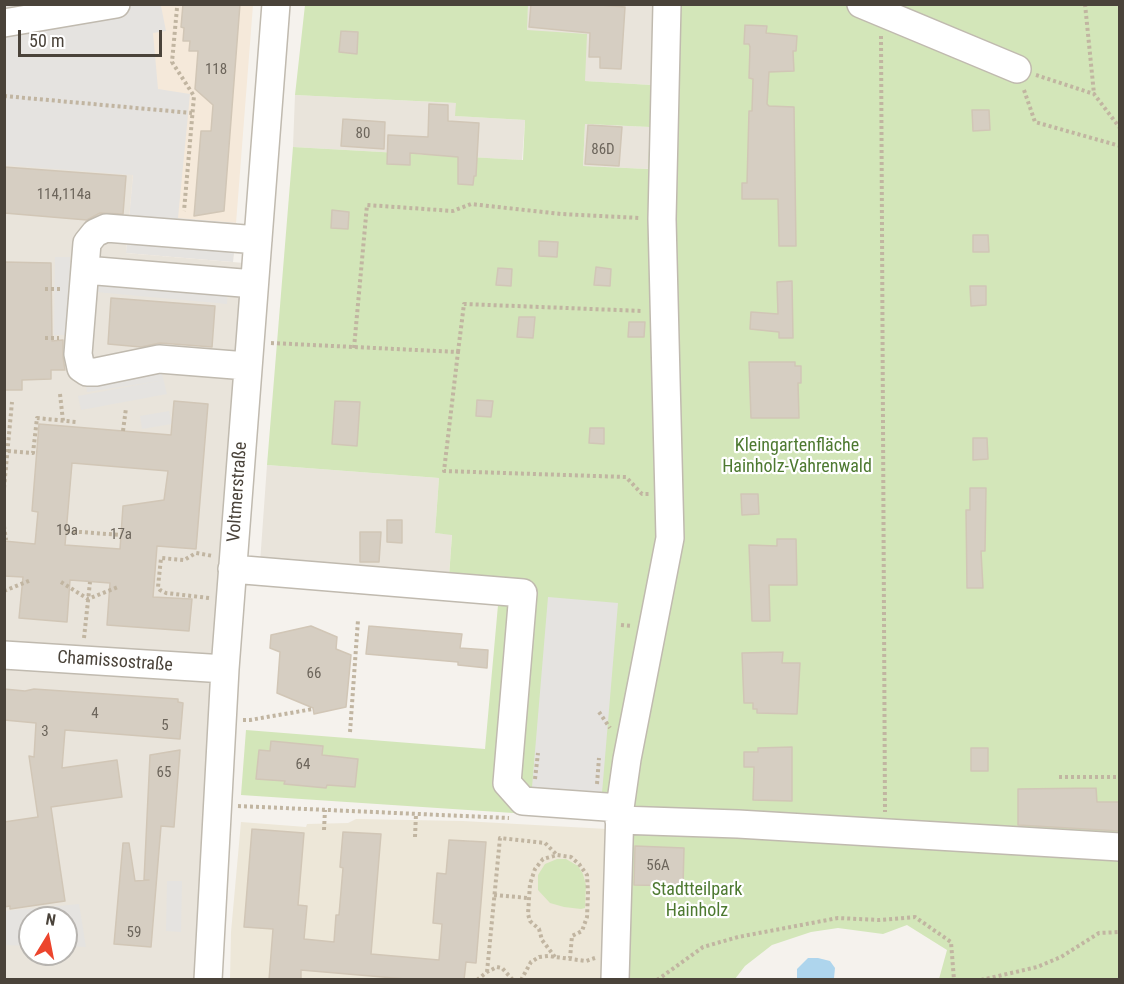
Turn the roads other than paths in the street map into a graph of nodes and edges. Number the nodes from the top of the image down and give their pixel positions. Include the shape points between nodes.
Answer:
1 (116, 4) edge
2 (276, 4) edge
3 (667, 4) edge
4 (871, 9) edge
5 (4, 23) edge
6 (1017, 69) road end
7 (258, 240) junction
8 (98, 271) dead end
9 (254, 284) junction
10 (248, 353) junction
11 (233, 564) junction
12 (4, 655) edge
13 (225, 669) junction
14 (619, 814) junction
15 (1119, 848) edge
16 (208, 980) edge
17 (615, 980) edge

1 - 5 street
2 - 7 street, Voltmerstraße
3 - 14 street via 662,219 670,538
4 - 6 street
7 - 9 street, Voltmerstraße
7 - 10 street via 106,228 87,243 78,354 81,368 96,372 159,359
8 - 9 street
9 - 10 street, Voltmerstraße
10 - 11 street, Voltmerstraße
11 - 13 street, Voltmerstraße
11 - 14 street via 523,594 507,783 523,801
12 - 13 street, Chamissostraße
13 - 16 street, Voltmerstraße
14 - 15 street
14 - 17 street

